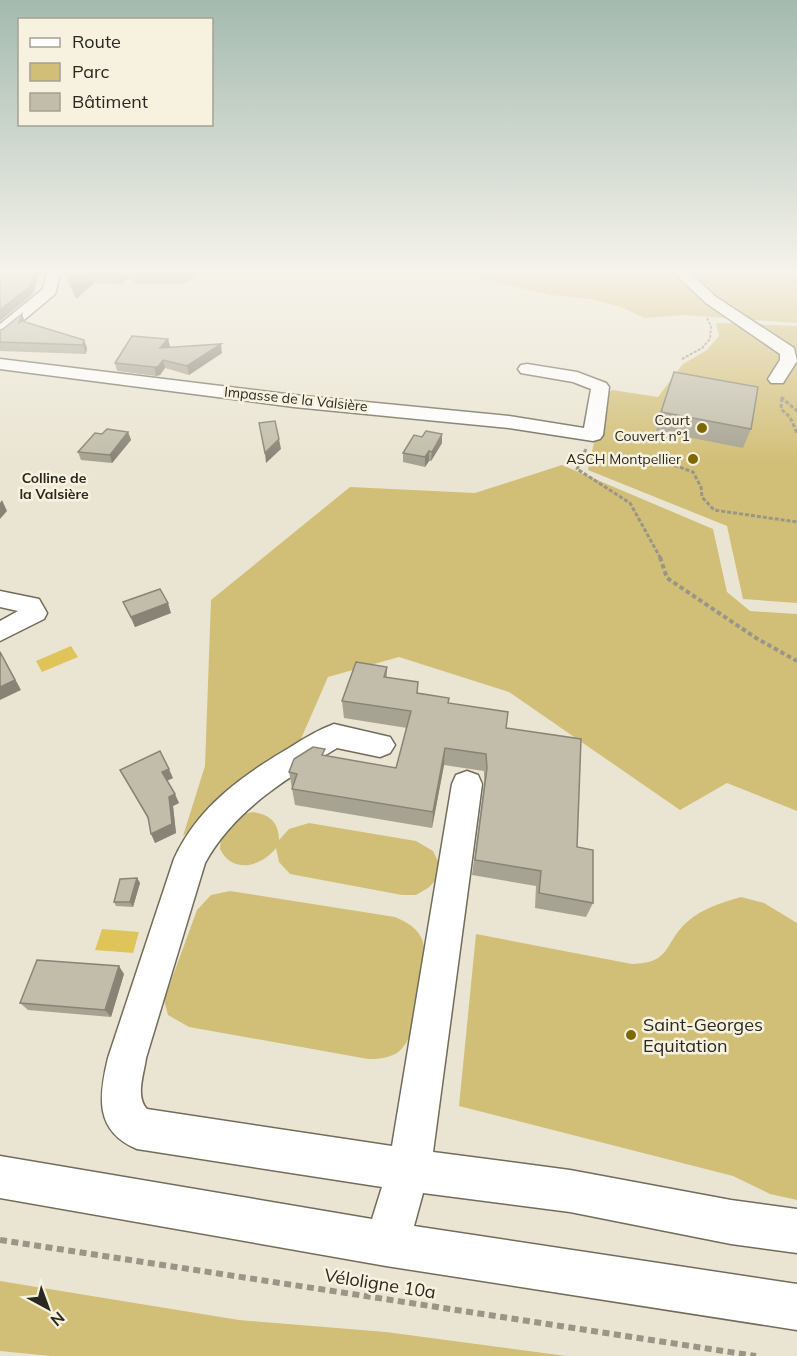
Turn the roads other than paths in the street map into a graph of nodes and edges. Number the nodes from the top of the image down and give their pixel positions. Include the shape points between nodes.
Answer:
1 (762, 334) edge
2 (0, 364) edge
3 (527, 369) dead end
4 (777, 380) road end
5 (0, 599) edge
6 (0, 632) edge
7 (380, 745) dead end
8 (467, 784) dead end
9 (409, 1170) junction
10 (0, 1177) edge
11 (797, 1231) edge
12 (386, 1244) junction
13 (797, 1307) edge

1 - 4 street via 788,352 786,367
2 - 3 street, Impasse de la Valsière via 593,435 600,387 577,377
5 - 6 street via 30,605 35,613
7 - 9 street via 334,736 280,768 198,840 127,1058 121,1088 123,1113 137,1128
8 - 9 street
9 - 11 street via 570,1191
9 - 12 street
10 - 12 street
12 - 13 street

